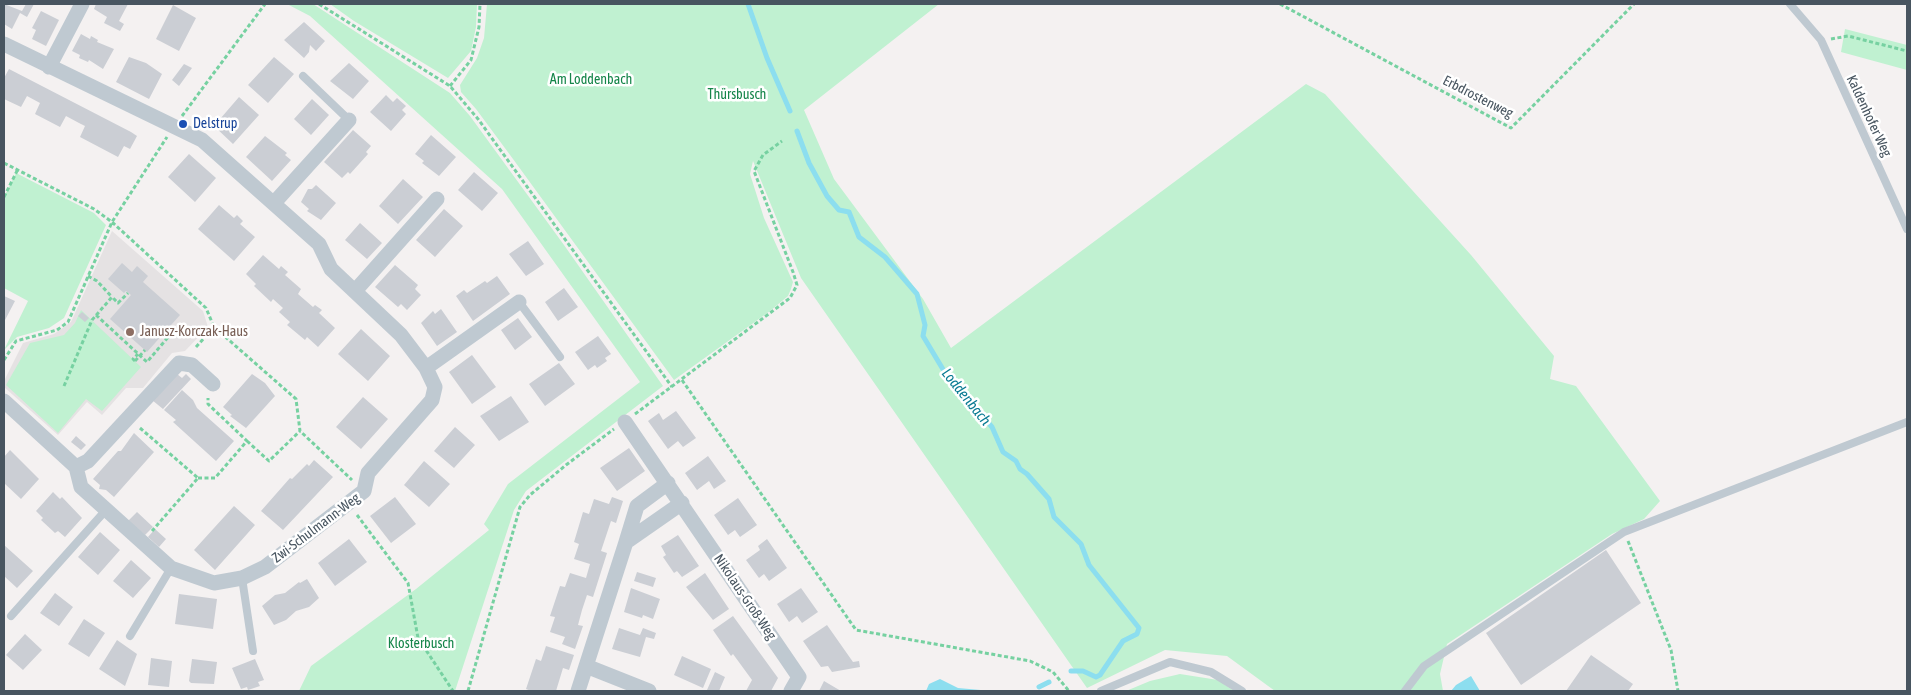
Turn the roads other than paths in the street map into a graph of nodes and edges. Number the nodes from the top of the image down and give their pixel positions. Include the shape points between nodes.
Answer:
1 (82, 4) edge
2 (1790, 4) edge
3 (4, 44) edge
4 (49, 67) junction
5 (303, 76) dead end
6 (349, 120) joint
7 (437, 199) dead end
8 (274, 203) junction
9 (1907, 229) edge
10 (356, 291) junction
11 (519, 302) joint
12 (560, 357) dead end
13 (426, 368) junction
14 (213, 384) road end
15 (4, 401) edge
16 (625, 422) dead end
17 (1907, 422) edge
18 (76, 467) junction
19 (668, 483) junction
20 (682, 503) junction
21 (106, 510) junction
22 (626, 542) junction
23 (171, 568) junction
24 (242, 578) junction
25 (11, 616) dead end
26 (130, 636) dead end
27 (253, 652) dead end
28 (586, 666) junction
29 (578, 691) edge
30 (649, 691) edge
31 (791, 691) edge
32 (1101, 691) edge
33 (1242, 691) edge
34 (1405, 691) edge

1 - 4 street
2 - 9 lane, Kaldenhofer Weg via 1821,40
3 - 4 street
4 - 8 street, Zwi-Schulmann-Weg via 202,140
5 - 6 lane
6 - 8 street
7 - 10 street
8 - 10 street, Zwi-Schulmann-Weg via 318,244 331,269
10 - 13 street, Zwi-Schulmann-Weg via 401,335
11 - 12 lane
11 - 13 street
13 - 24 street, Zwi-Schulmann-Weg via 435,387 432,400 368,473 364,491 265,567
14 - 18 street via 192,365 179,363 88,461
15 - 18 street, Zwi-Schulmann-Weg
16 - 19 street, Nikolaus-Groß-Weg
17 - 34 lane via 1624,532 1424,666
18 - 21 street, Zwi-Schulmann-Weg via 82,487
19 - 20 street, Nikolaus-Groß-Weg
19 - 22 street via 637,506
20 - 22 street
20 - 31 street, Nikolaus-Groß-Weg via 799,677
21 - 23 street, Zwi-Schulmann-Weg
21 - 25 lane
22 - 28 street
23 - 24 street, Zwi-Schulmann-Weg via 214,582
23 - 26 lane
24 - 27 lane
28 - 29 street
28 - 30 street
32 - 33 lane via 1170,662 1211,672

